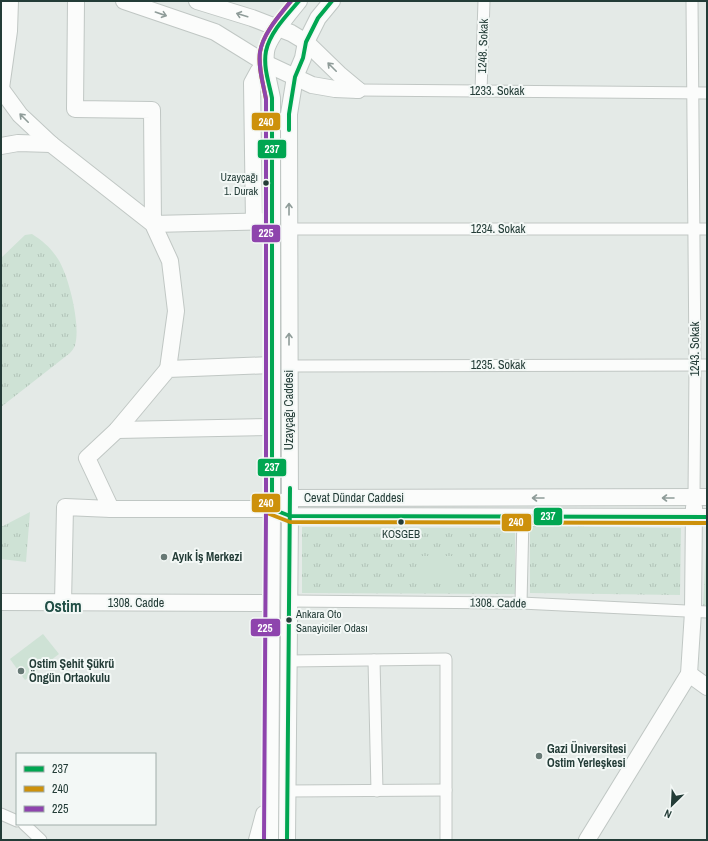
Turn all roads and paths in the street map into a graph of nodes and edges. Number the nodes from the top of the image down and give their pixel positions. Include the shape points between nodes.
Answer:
1 (10, 1) edge
2 (21, 1) edge
3 (76, 1) edge
4 (124, 1) edge
5 (197, 1) edge
6 (299, 1) edge
7 (332, 1) edge
8 (484, 1) edge
9 (692, 1) edge
10 (279, 28) junction
11 (9, 31) junction
12 (306, 42) junction
13 (265, 63) junction
14 (295, 77) junction
15 (1, 89) edge
16 (358, 90) junction
17 (481, 90) junction
18 (693, 93) junction
19 (707, 93) edge
20 (51, 144) junction
21 (1, 146) edge
22 (254, 222) junction
23 (272, 222) junction
24 (153, 224) junction
25 (289, 229) junction
26 (694, 229) junction
27 (707, 229) edge
28 (271, 365) junction
29 (695, 365) junction
30 (289, 366) junction
31 (707, 366) edge
32 (168, 369) junction
33 (272, 427) junction
34 (117, 430) junction
35 (290, 498) junction
36 (701, 498) edge
37 (111, 509) junction
38 (272, 509) junction
39 (290, 516) junction
40 (523, 517) junction
41 (700, 517) edge
42 (290, 601) junction
43 (1, 602) edge
44 (63, 603) junction
45 (271, 603) junction
46 (521, 603) junction
47 (700, 612) edge
48 (374, 660) junction
49 (289, 661) junction
50 (689, 674) junction
51 (707, 687) edge
52 (377, 790) junction
53 (446, 790) junction
54 (288, 791) junction
55 (270, 796) junction
56 (1, 814) edge
57 (16, 821) edge
58 (25, 825) edge
59 (41, 840) edge
60 (257, 840) edge
61 (270, 840) edge
62 (287, 840) edge
63 (446, 840) edge
64 (587, 840) edge

1 - 11 street
2 - 11 street
3 - 24 street via 75,109 152,110
4 -> 13 street via 215,32
10 -> 5 street
6 - 10 street
7 - 12 street via 318,18
8 - 17 street, 1248. Sokak
9 - 18 street, 1243. Sokak
10 - 12 street
10 - 13 street via 268,42
11 - 15 street
12 - 14 street, Uzayçağı Caddesi
16 -> 12 street
13 - 14 street
13 - 22 street via 252,83
13 - 23 street, Uzayçağı Caddesi via 272,98
14 - 16 street via 312,85
25 -> 14 street, Uzayçağı Caddesi via 289,114
20 -> 15 street via 20,115
16 - 17 street, 1233. Sokak
17 - 18 street, 1233. Sokak
18 - 19 street, 1233. Sokak
18 - 26 street, 1243. Sokak
20 - 21 street via 18,143
20 - 24 street
22 - 23 street
22 - 24 street
23 - 28 street, Uzayçağı Caddesi
24 - 32 street via 170,261 176,311
25 - 26 street, 1234. Sokak
30 -> 25 street, Uzayçağı Caddesi
26 - 27 street, 1234. Sokak
26 - 29 street, 1243. Sokak
28 - 32 street
28 - 33 street, Uzayçağı Caddesi
29 - 30 street, 1235. Sokak
29 - 31 street, 1235. Sokak
29 - 36 street, 1243. Sokak
30 - 35 street, Uzayçağı Caddesi
32 - 34 street
33 - 34 street
33 - 38 street, Uzayçağı Caddesi
34 - 37 street via 86,458
36 -> 35 street, Cevat Dündar Caddesi
35 - 38 street, Cevat Dündar Caddesi
35 - 39 street, Uzayçağı Caddesi
36 - 41 street, 1243. Sokak
37 - 38 street
37 - 44 street via 65,507
38 - 39 street, Cevat Dündar Caddesi
38 - 45 street, Uzayçağı Caddesi
39 - 40 street, Cevat Dündar Caddesi
39 - 42 street, Uzayçağı Caddesi
40 - 41 street, Cevat Dündar Caddesi
40 - 46 street
41 - 47 street, 1243. Sokak
42 - 46 street, 1308. Cadde
42 - 49 street, Uzayçağı Caddesi
43 - 44 street, 1308. Cadde
44 - 45 street, 1308. Cadde
45 - 55 street, Uzayçağı Caddesi
46 - 47 street, 1308. Cadde
47 - 50 street, 1243. Sokak
48 - 49 street
48 - 52 street
48 - 53 street via 446,659
49 - 54 street, Uzayçağı Caddesi
50 - 51 street
50 - 64 street
52 - 53 street
52 - 54 street
53 - 63 street
54 - 62 street, Uzayçağı Caddesi
55 - 60 street
55 - 61 street, Uzayçağı Caddesi
56 - 57 street
58 - 59 street

